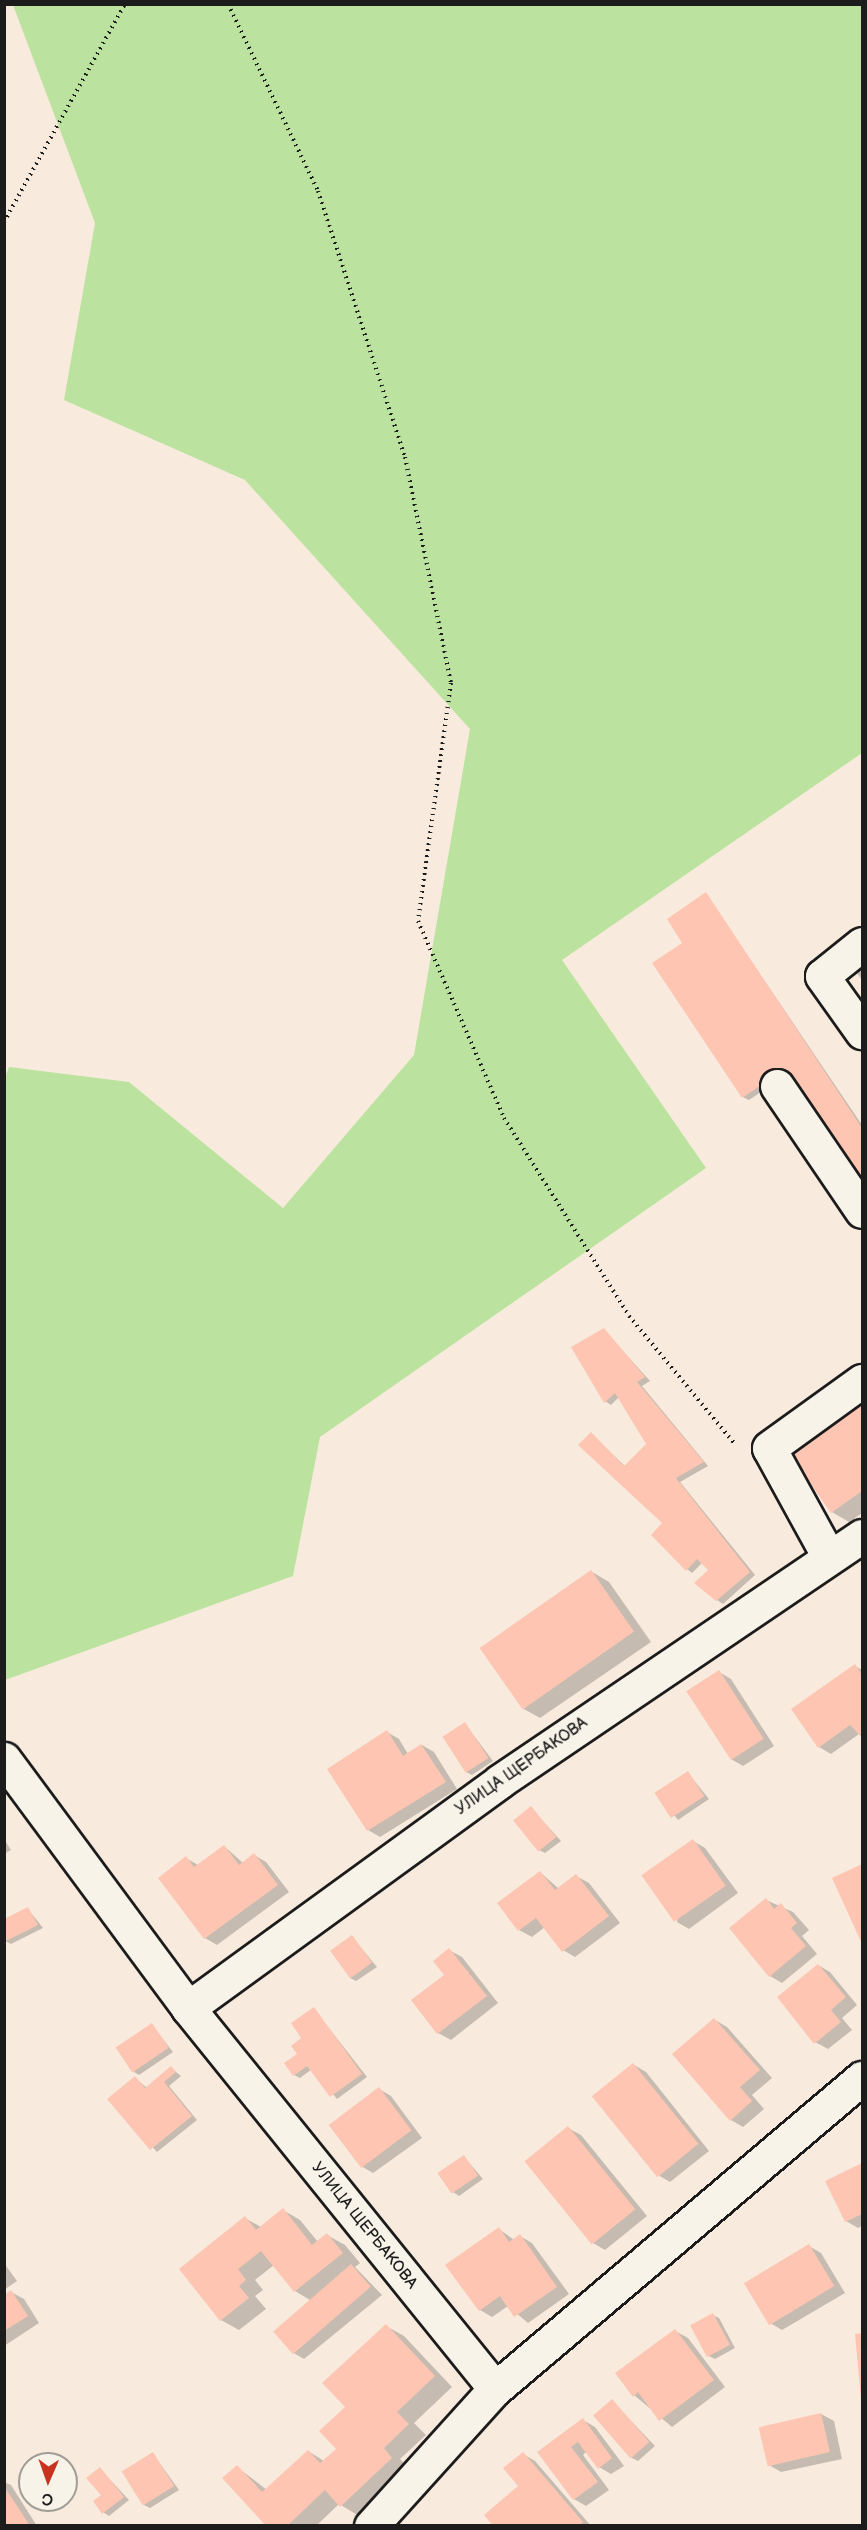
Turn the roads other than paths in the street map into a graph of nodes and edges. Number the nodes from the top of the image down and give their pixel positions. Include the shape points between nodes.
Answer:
1 (862, 944) edge
2 (862, 1032) edge
3 (777, 1086) dead end
4 (862, 1210) edge
5 (862, 1381) edge
6 (862, 1536) edge
7 (829, 1557) junction
8 (4, 1759) edge
9 (188, 2008) junction
10 (862, 2078) edge
11 (495, 2389) junction
12 (383, 2522) edge

1 - 2 street via 822,976
3 - 4 street
5 - 7 street via 769,1448
6 - 7 street, УЛИЦА ЩЕРБАКОВА
7 - 9 street, УЛИЦА ЩЕРБАКОВА via 500,1781
8 - 9 street, УЛИЦА ЩЕРБАКОВА
9 - 11 street, УЛИЦА ЩЕРБАКОВА
10 - 11 street
11 - 12 street

